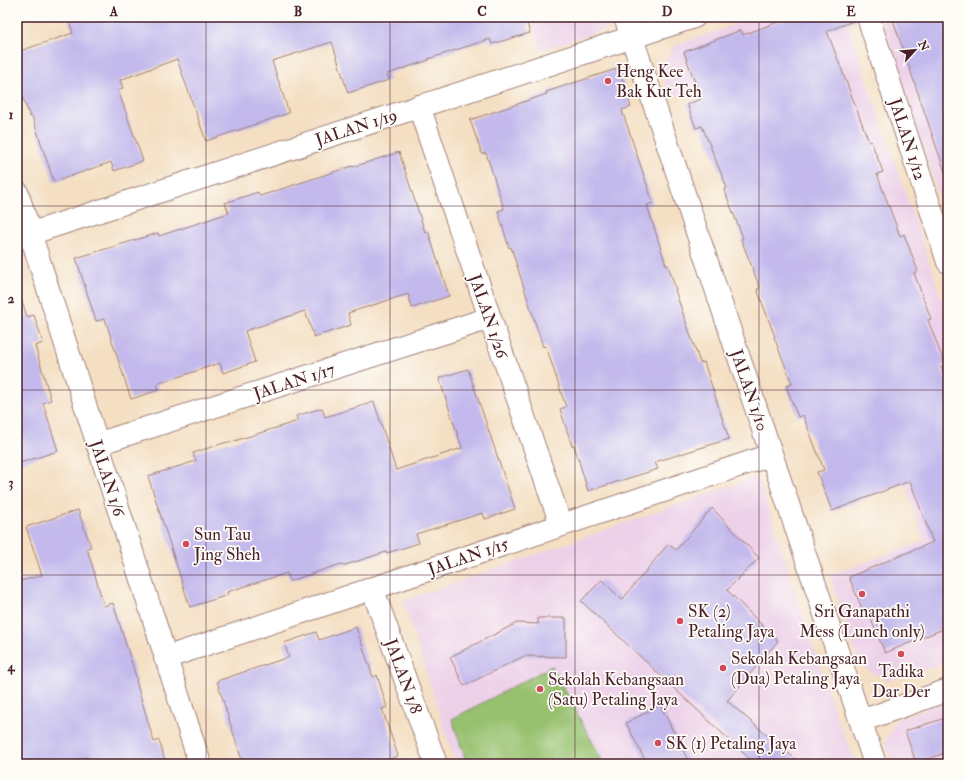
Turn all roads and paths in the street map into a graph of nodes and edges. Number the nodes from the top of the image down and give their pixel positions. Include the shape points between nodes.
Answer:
1 (625, 17) edge
2 (694, 17) edge
3 (868, 17) edge
4 (632, 37) junction
5 (419, 106) junction
6 (17, 192) edge
7 (24, 236) edge
8 (948, 262) edge
9 (490, 318) junction
10 (97, 444) junction
11 (772, 455) junction
12 (561, 525) junction
13 (372, 588) junction
14 (165, 658) junction
15 (948, 690) edge
16 (861, 721) junction
17 (200, 764) edge
18 (436, 764) edge
19 (875, 764) edge

1 - 4 street, JALAN 1/10
2 - 4 street, JALAN 1/19
3 - 8 street, JALAN 1/12
4 - 5 street, JALAN 1/19
4 - 11 street, JALAN 1/10
5 - 7 street, JALAN 1/19
5 - 9 street, JALAN 1/26
6 - 7 street, JALAN 1/6
7 - 10 street, JALAN 1/6
9 - 10 street, JALAN 1/17
9 - 12 street, JALAN 1/26
10 - 14 street, JALAN 1/6
11 - 12 street, JALAN 1/15
11 - 16 street, JALAN 1/10
12 - 13 street, JALAN 1/15
13 - 14 street, JALAN 1/15
13 - 18 street, JALAN 1/8
14 - 17 street, JALAN 1/6
15 - 16 street
16 - 19 street, JALAN 1/10

